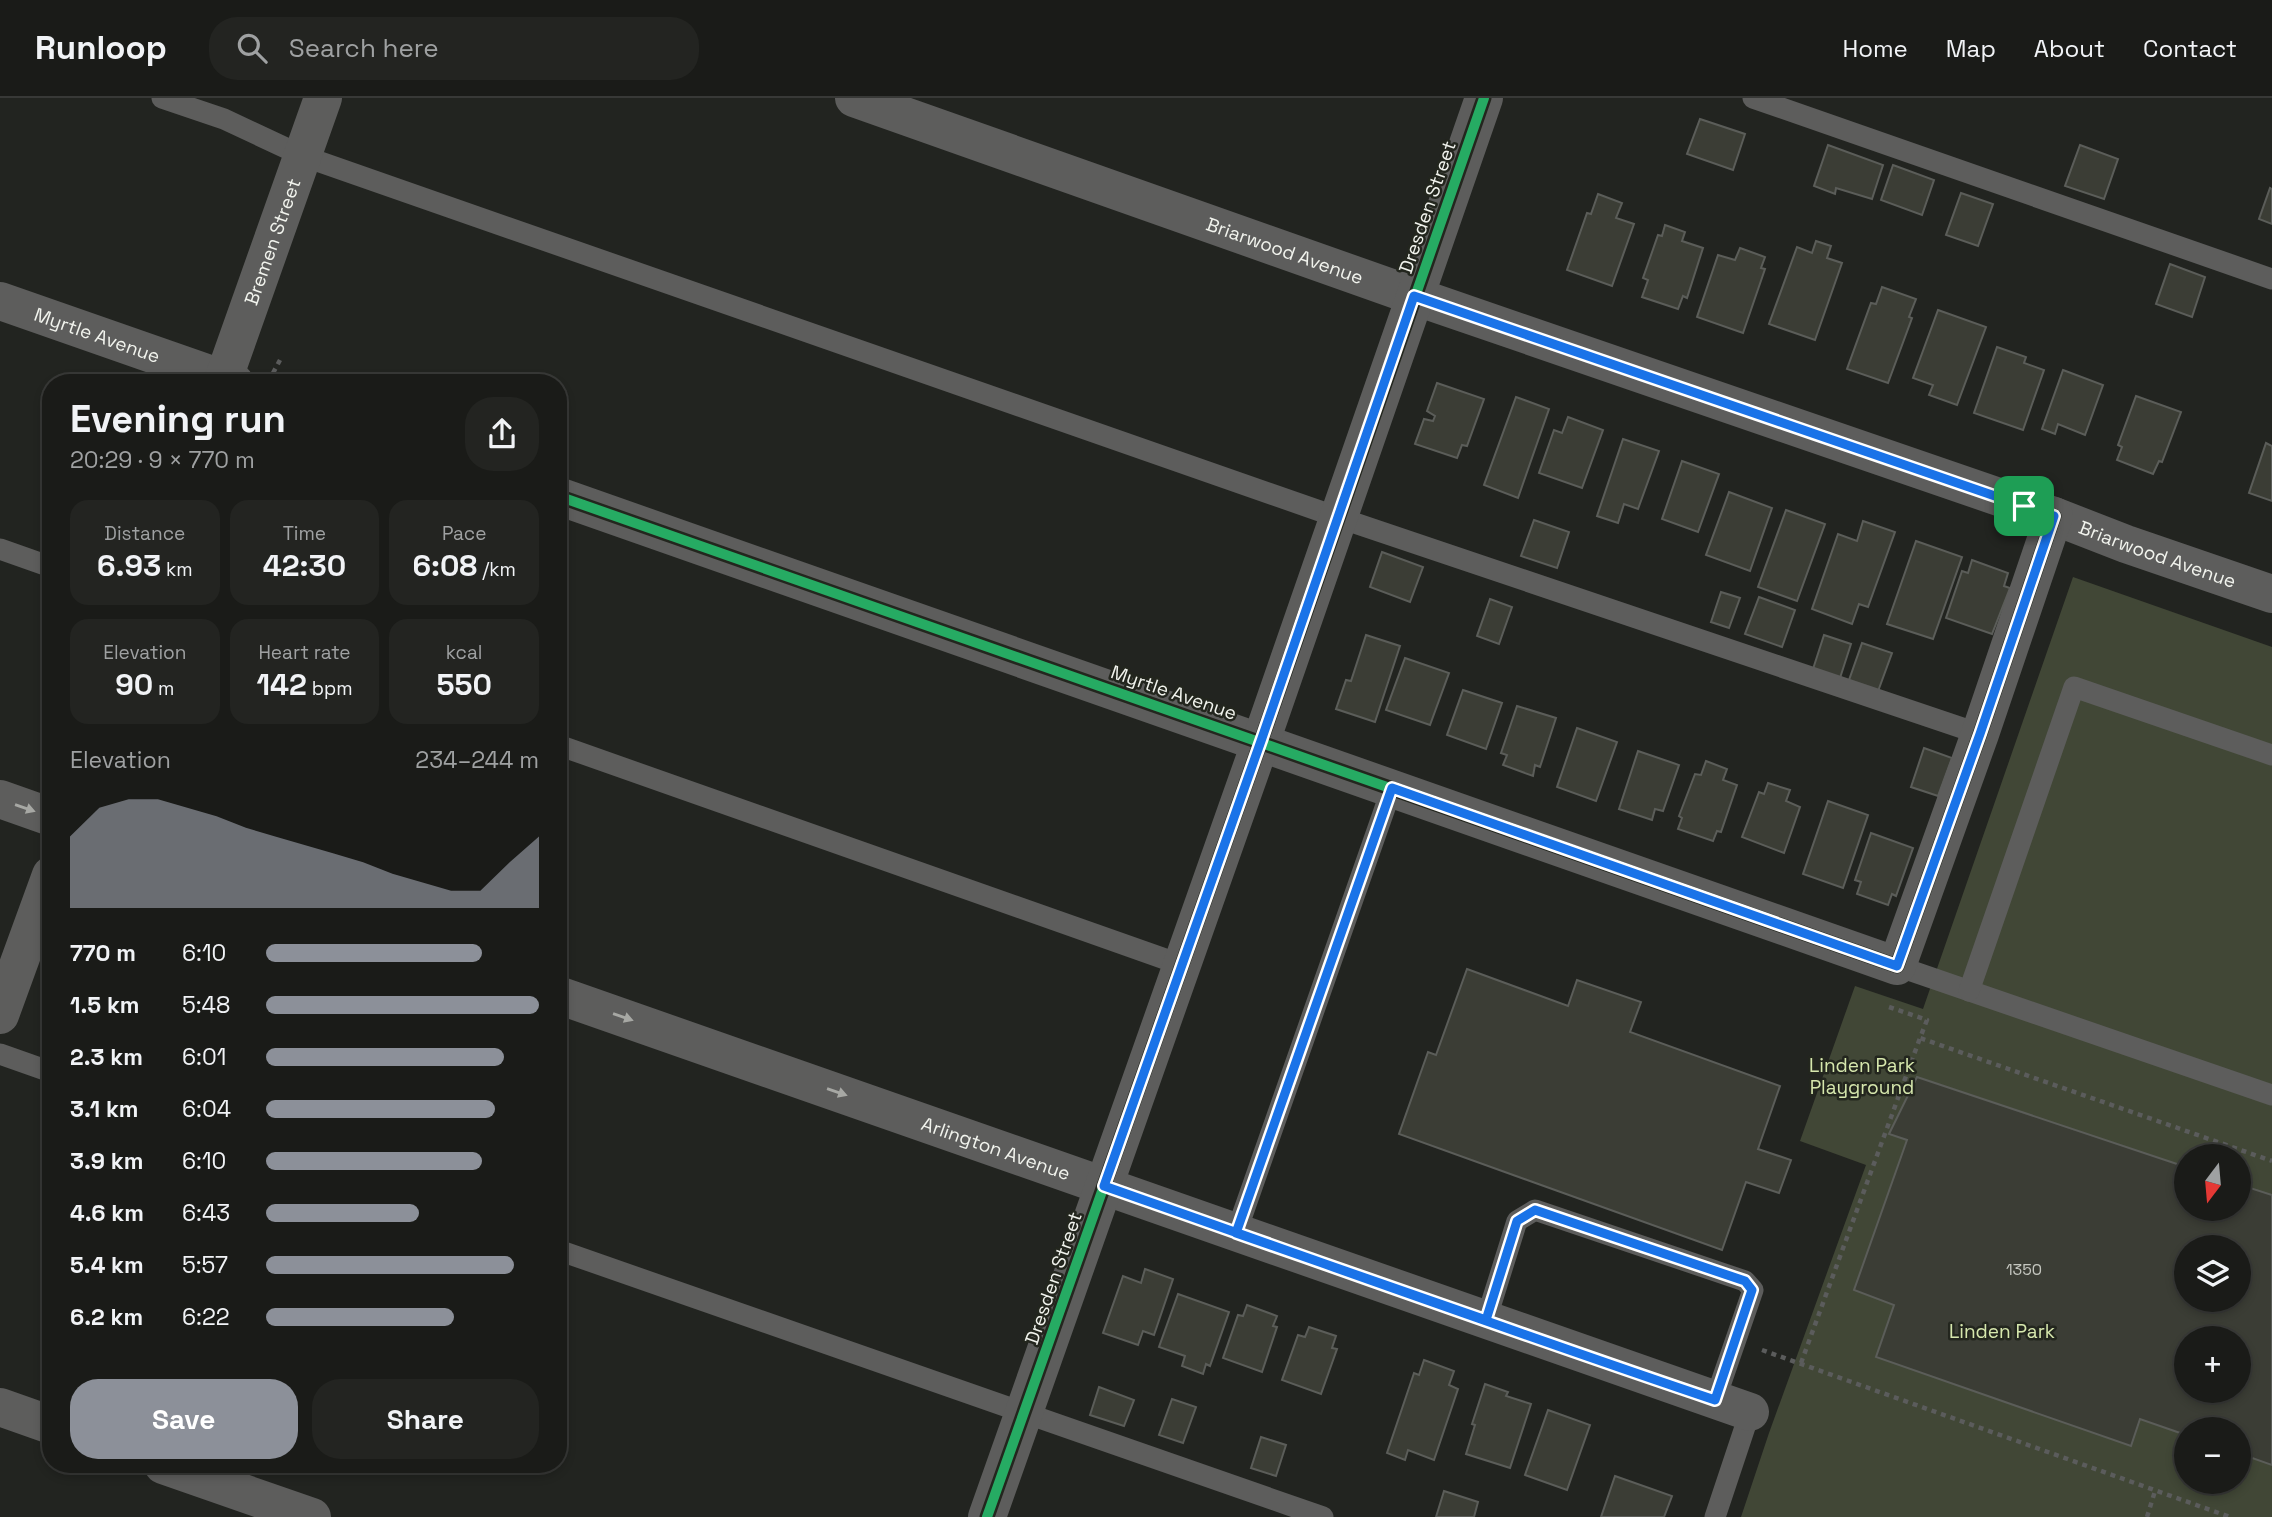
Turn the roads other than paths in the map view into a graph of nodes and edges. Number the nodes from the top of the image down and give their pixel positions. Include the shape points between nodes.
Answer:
1 (162, 98) edge
2 (323, 98) edge
3 (855, 98) edge
4 (1484, 98) edge
5 (1753, 98) edge
6 (303, 156) junction
7 (2272, 279) edge
8 (1414, 296) junction
9 (0, 300) edge
10 (205, 374) edge
11 (230, 374) edge
12 (567, 499) edge
13 (2054, 516) junction
14 (1337, 517) junction
15 (0, 549) edge
16 (42, 564) edge
17 (2272, 594) edge
18 (1980, 734) junction
19 (1261, 741) junction
20 (567, 748) edge
21 (2272, 755) edge
22 (1392, 788) junction
23 (0, 799) edge
24 (42, 814) edge
25 (42, 900) edge
26 (1182, 965) junction
27 (1897, 966) junction
28 (1969, 991) junction
29 (567, 998) edge
30 (0, 1014) edge
31 (0, 1054) edge
32 (42, 1069) edge
33 (2272, 1095) edge
34 (1104, 1186) junction
35 (1236, 1233) junction
36 (567, 1253) edge
37 (1486, 1320) junction
38 (1733, 1406) junction
39 (0, 1408) edge
40 (1024, 1413) junction
41 (42, 1422) edge
42 (186, 1473) edge
43 (312, 1517) edge
44 (986, 1517) edge
45 (1323, 1517) edge
46 (1715, 1517) edge

1 - 6 lane via 224,119
2 - 6 street, Bremen Street
3 - 8 street, Briarwood Avenue
4 - 8 street, Dresden Street
5 - 7 lane
6 - 11 street, Bremen Street
6 - 14 lane
8 - 13 street, Briarwood Avenue
8 - 14 street, Dresden Street
9 - 10 street, Myrtle Avenue
12 - 19 street, Myrtle Avenue
13 - 17 street, Briarwood Avenue
13 - 18 street
14 - 18 lane
14 - 19 street, Dresden Street
15 - 16 lane
18 - 27 street
19 - 22 street, Myrtle Avenue
19 - 26 street, Dresden Street
20 - 26 lane
21 - 28 lane via 2074,687
22 - 27 street, Myrtle Avenue
22 - 35 lane
23 -> 24 street
25 - 30 street
26 - 34 street, Dresden Street
27 - 28 lane
28 - 33 lane
29 -> 34 street, Arlington Avenue
31 - 32 lane
34 - 35 street, Arlington Avenue
34 - 40 street, Dresden Street
35 - 37 street, Arlington Avenue
36 - 40 lane
37 - 38 street, Arlington Avenue
37 - 38 lane via 1517,1221 1535,1210 1745,1281 1752,1290 1735,1340
38 - 46 lane
39 - 41 street
40 - 44 street, Dresden Street
40 - 45 lane
42 - 43 street

